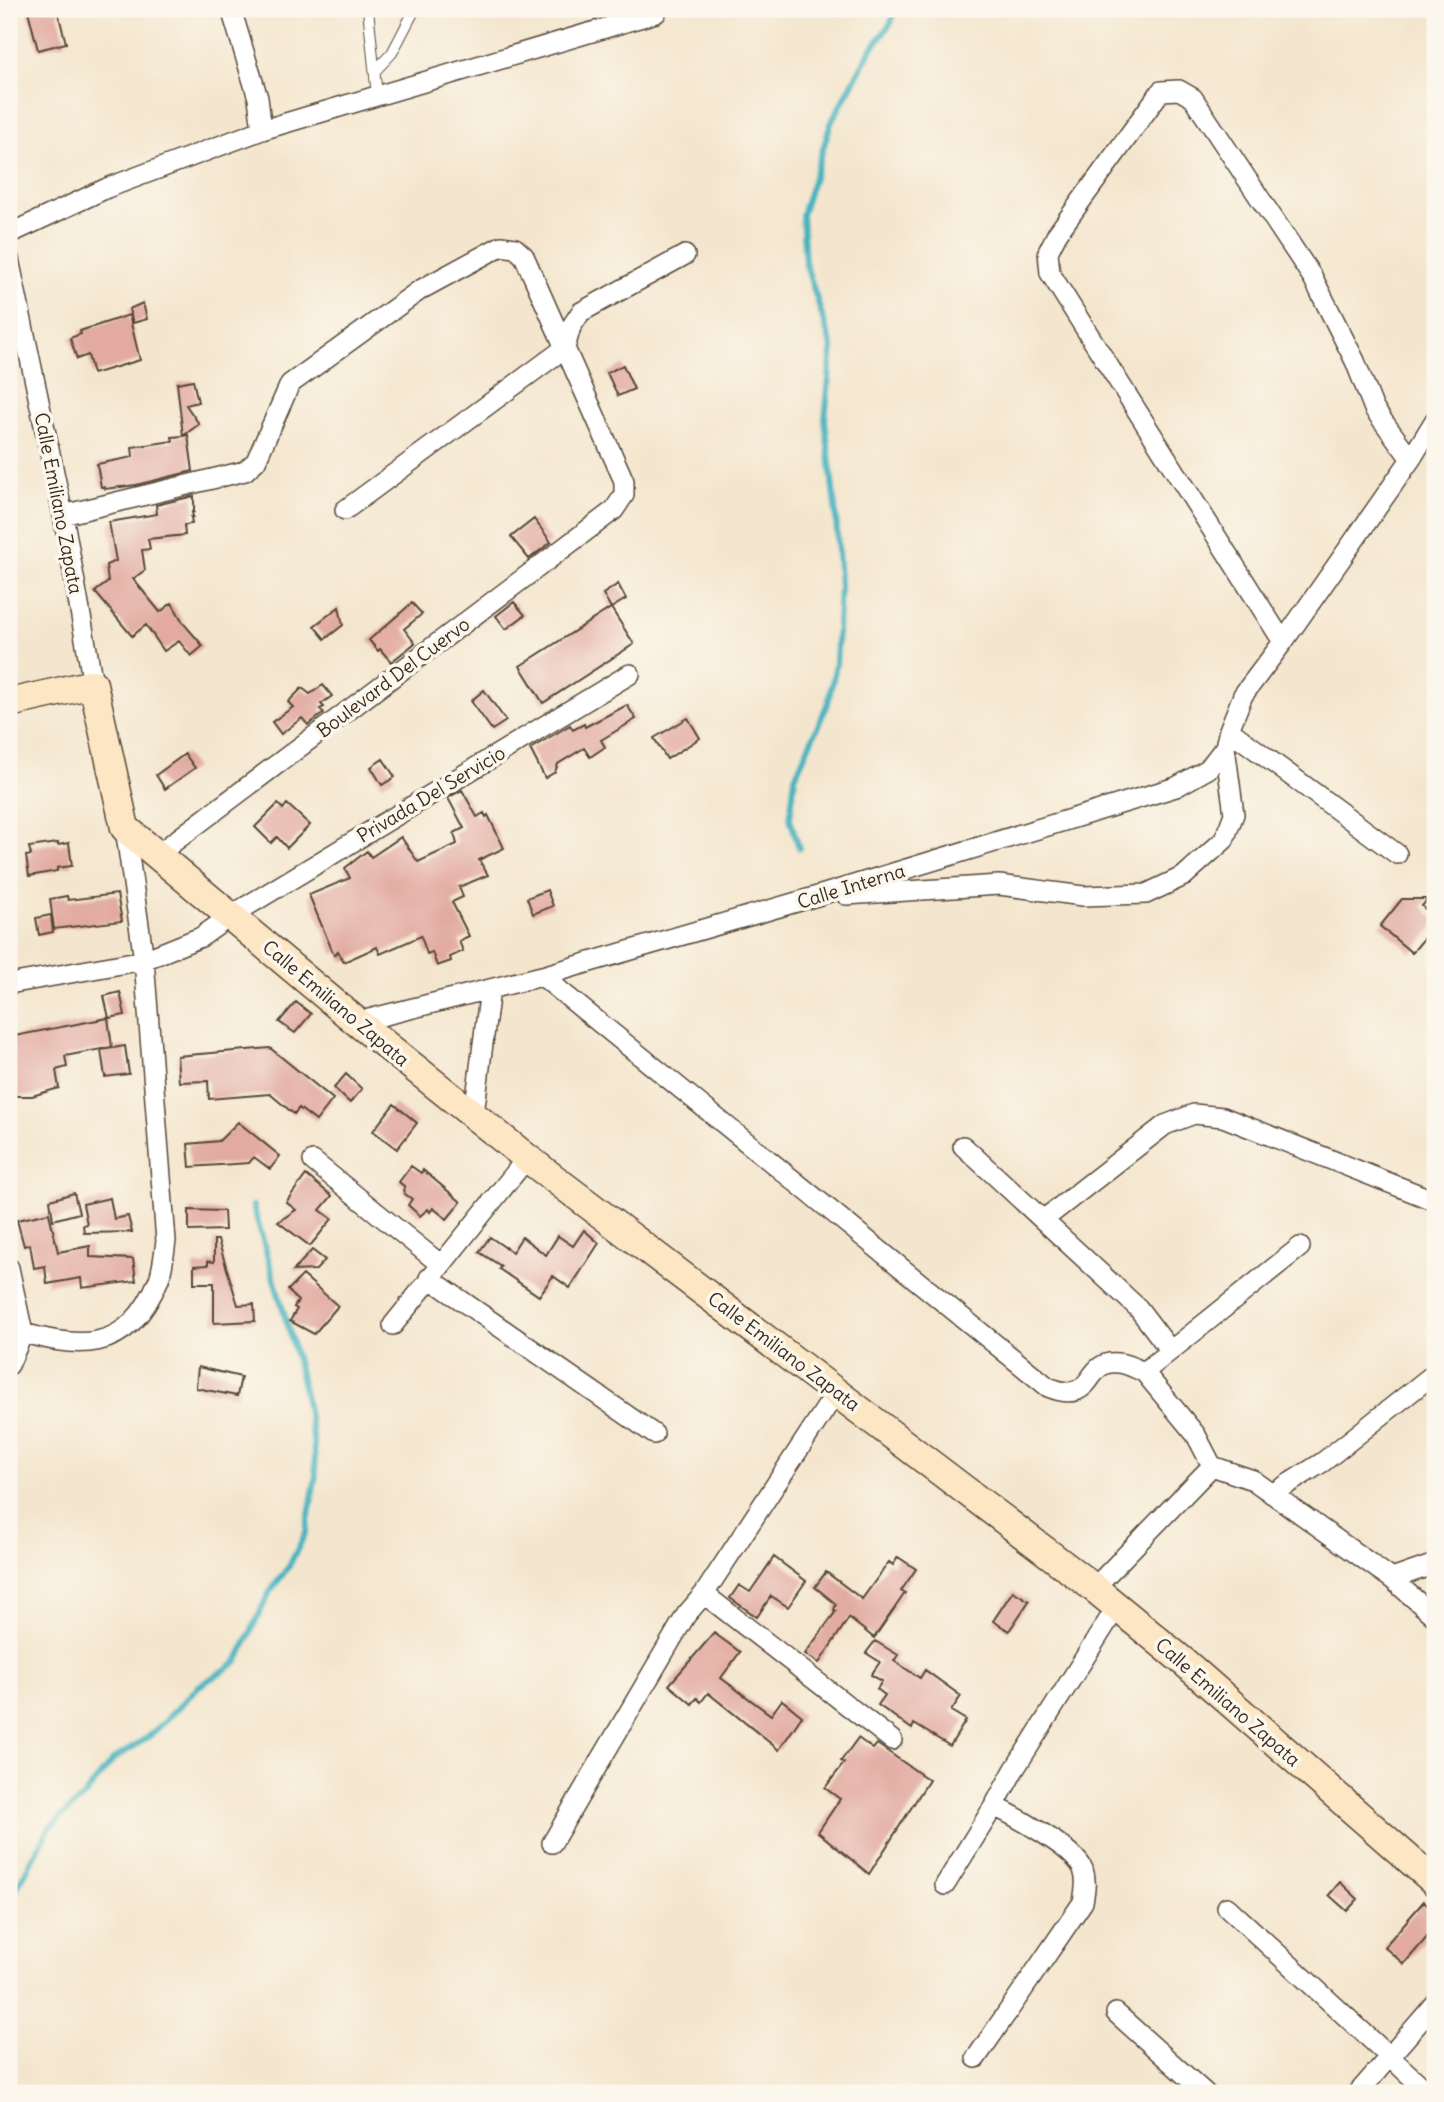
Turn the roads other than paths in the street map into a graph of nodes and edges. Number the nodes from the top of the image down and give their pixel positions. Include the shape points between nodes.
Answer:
1 (231, 9) edge
2 (368, 9) edge
3 (415, 9) edge
4 (656, 13) dead end
5 (375, 71) junction
6 (377, 97) junction
7 (262, 130) junction
8 (9, 234) edge
9 (685, 255) dead end
10 (9, 259) edge
11 (565, 348) junction
12 (1435, 420) edge
13 (1411, 458) junction
14 (345, 510) dead end
15 (63, 515) junction
16 (1283, 642) junction
17 (630, 674) dead end
18 (93, 684) junction
19 (9, 703) edge
20 (1227, 738) junction
21 (125, 828) junction
22 (158, 854) junction
23 (1397, 854) dead end
24 (814, 897) junction
25 (232, 915) junction
26 (144, 960) junction
27 (542, 976) junction
28 (9, 984) edge
29 (490, 989) junction
30 (357, 1022) junction
31 (474, 1114) junction
32 (963, 1146) dead end
33 (527, 1157) junction
34 (313, 1161) dead end
35 (1435, 1201) edge
36 (1043, 1220) junction
37 (1300, 1247) dead end
38 (9, 1268) edge
39 (434, 1271) junction
40 (393, 1325) dead end
41 (16, 1331) edge
42 (1170, 1350) junction
43 (9, 1365) edge
44 (1144, 1372) junction
45 (1435, 1373) edge
46 (837, 1391) junction
47 (654, 1434) dead end
48 (1212, 1466) junction
49 (1272, 1494) junction
50 (1435, 1564) edge
51 (1392, 1579) junction
52 (1094, 1588) junction
53 (704, 1594) junction
54 (1116, 1608) junction
55 (1435, 1617) edge
56 (892, 1740) dead end
57 (994, 1806) junction
58 (552, 1843) dead end
59 (1435, 1882) edge
60 (945, 1885) dead end
61 (1227, 1907) dead end
62 (1435, 2004) edge
63 (1116, 2013) dead end
64 (1389, 2057) junction
65 (976, 2058) dead end
66 (1205, 2093) edge
67 (1358, 2093) edge
68 (1429, 2093) edge

1 - 7 street via 258,98
2 - 5 lane
3 - 5 lane via 392,53
4 - 6 street
5 - 6 lane
6 - 7 street
7 - 8 street via 107,188
9 - 11 street via 581,312
10 - 15 street, Calle Emiliano Zapata
11 - 14 street
11 - 15 street via 524,256 515,248 501,246 420,290 290,384 256,461 245,471
11 - 22 street, Boulevard Del Cuervo via 624,481 624,495 614,510
12 - 13 street
13 - 16 street
13 - 16 street via 1374,409 1313,278 1193,97 1179,90 1161,90 1057,234 1048,252 1050,273
15 - 18 street, Calle Emiliano Zapata
16 - 20 street via 1243,695
17 - 25 street, Privada Del Servicio
18 - 19 main road
18 - 21 main road, Calle Emiliano Zapata
20 - 23 street
20 - 24 street, Calle Interna via 1208,769 1176,787
20 - 24 street via 1234,814 1224,841 1184,876 1146,894 1083,896 999,885
21 - 22 main road, Calle Emiliano Zapata
21 - 26 street, Calle Emiliano Zapata
22 - 25 main road, Calle Emiliano Zapata
24 - 27 street, Calle Interna
25 - 26 street, Privada Del Servicio via 201,937
25 - 30 main road, Calle Emiliano Zapata
26 - 28 street, Privada Del Servicio
26 - 41 street, Calle Emiliano Zapata via 166,1241 159,1278 126,1329 104,1340 67,1343
27 - 29 street, Calle Interna
27 - 44 street via 1048,1387 1072,1393 1084,1388 1096,1369 1118,1363
29 - 30 street, Calle Interna
29 - 31 street
30 - 31 main road, Calle Emiliano Zapata
31 - 33 main road, Calle Emiliano Zapata
32 - 36 street
33 - 39 street
33 - 46 main road, Calle Emiliano Zapata
34 - 39 street
35 - 36 street via 1223,1116 1194,1114 1165,1125
36 - 42 street via 1138,1308
37 - 42 street
38 - 41 street
39 - 40 street
39 - 47 street
41 - 43 street
42 - 44 street
44 - 48 street via 1196,1435
45 - 49 street via 1323,1462
46 - 52 main road, Calle Emiliano Zapata
46 - 53 street
48 - 49 street via 1253,1480
48 - 52 street
49 - 51 street
50 - 51 street
51 - 55 street
52 - 54 main road, Calle Emiliano Zapata
53 - 56 street
53 - 58 street via 686,1615
54 - 57 street
54 - 59 main road, Calle Emiliano Zapata
57 - 60 street
57 - 65 street via 1074,1856 1086,1884 1083,1902
61 - 64 street
62 - 64 street
63 - 66 street
64 - 67 street
64 - 68 street

